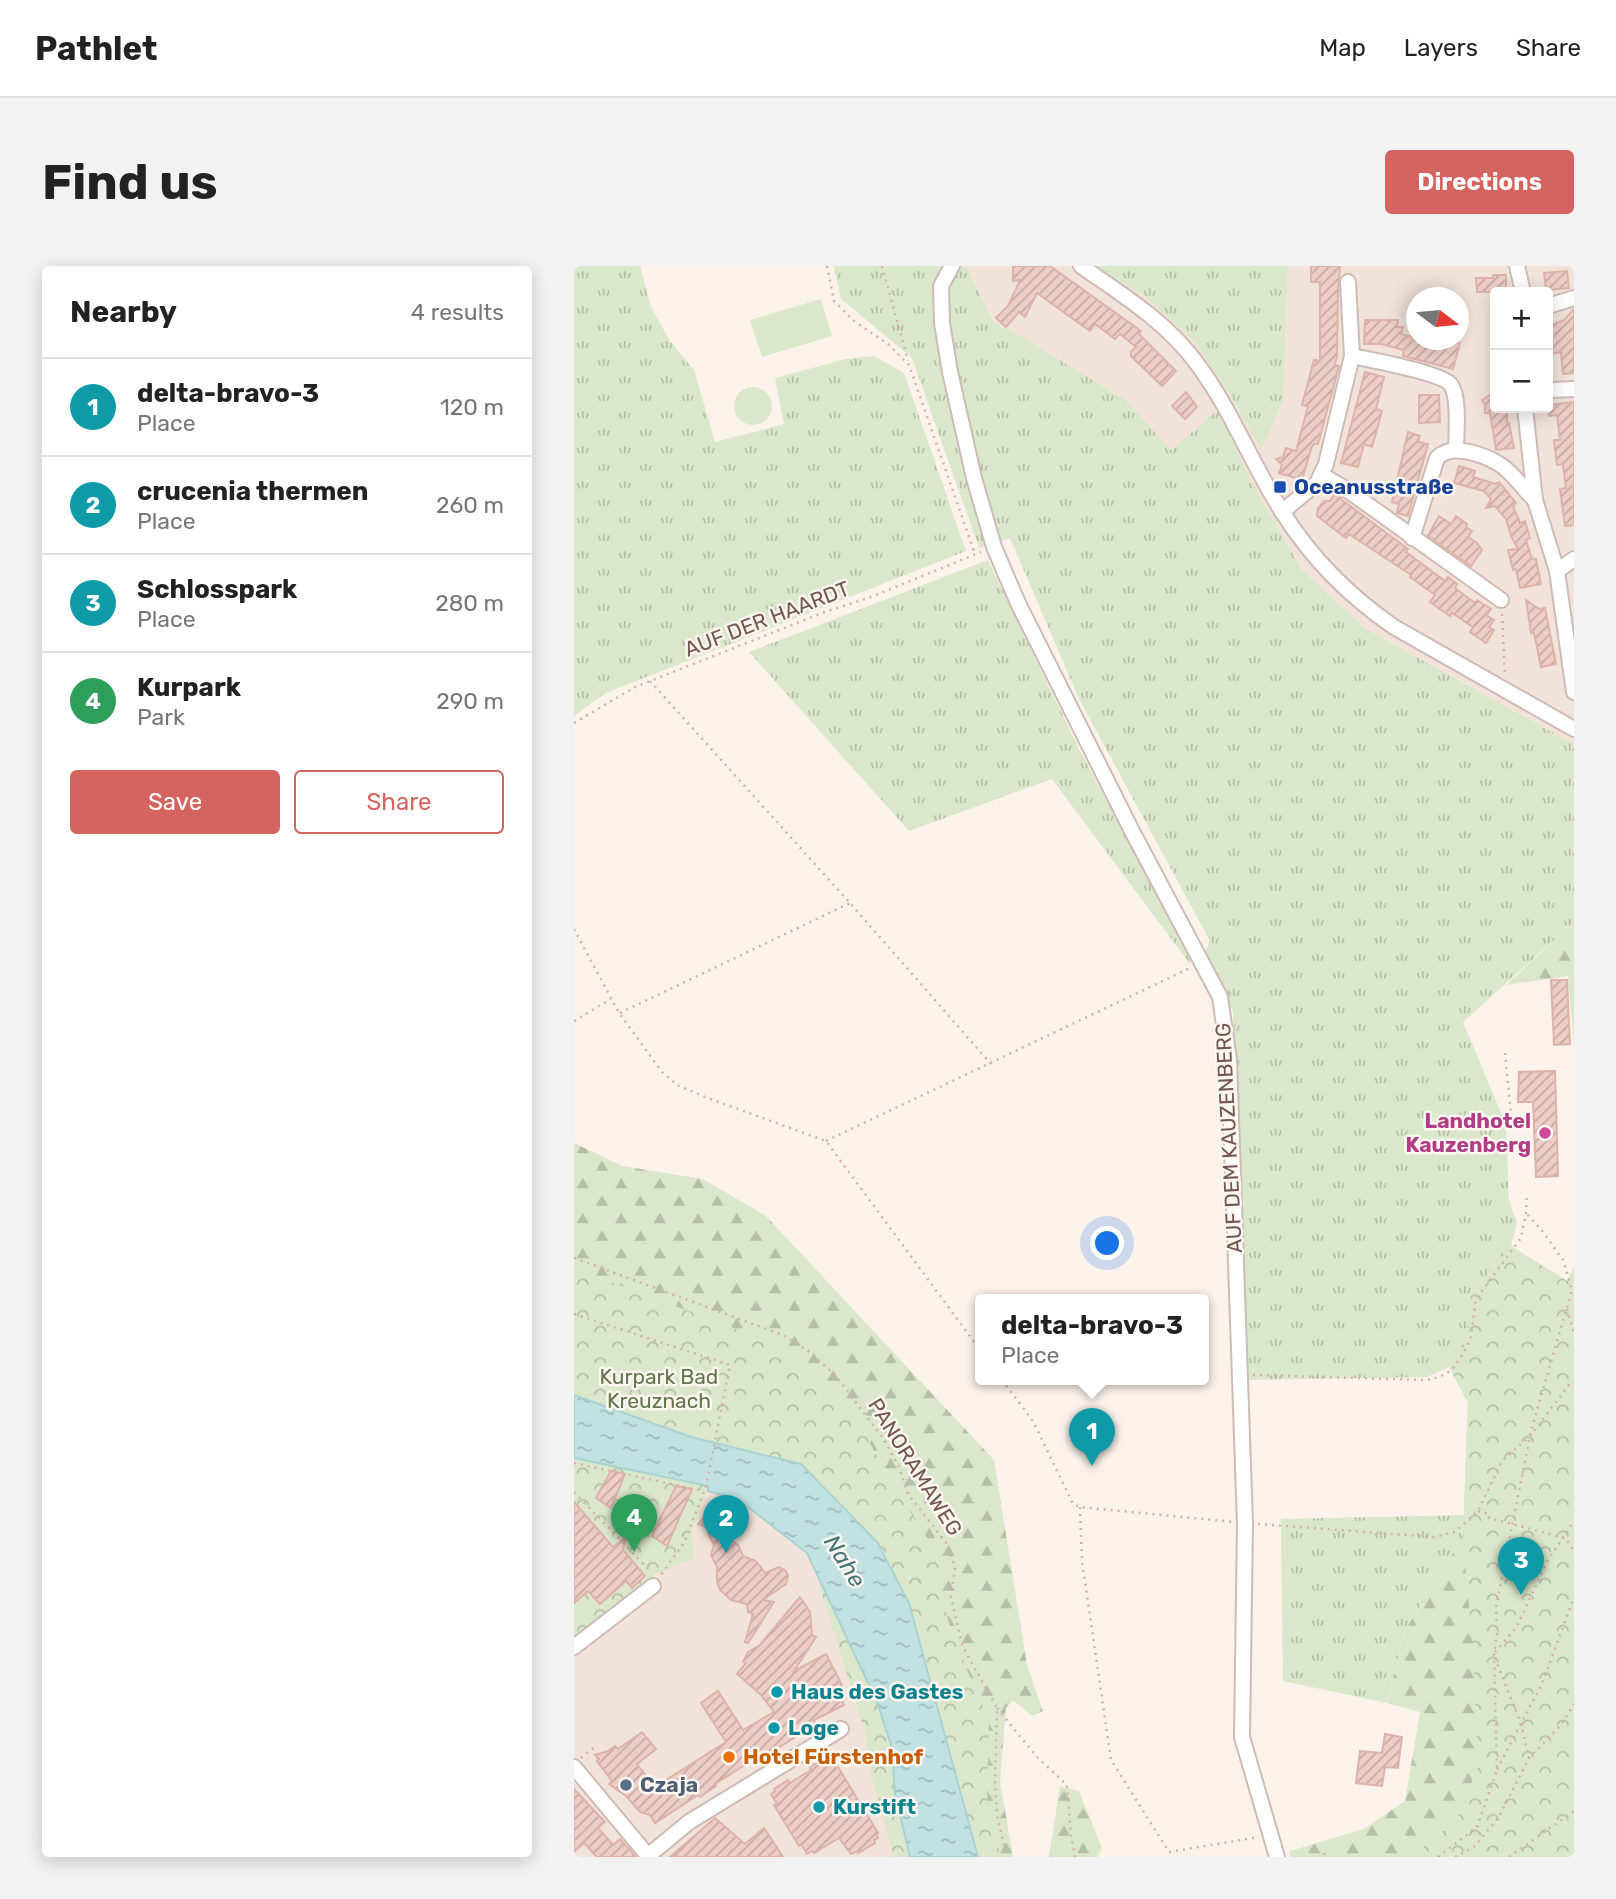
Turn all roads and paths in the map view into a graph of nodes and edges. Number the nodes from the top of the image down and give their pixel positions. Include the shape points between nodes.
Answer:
1 (827, 266) edge
2 (882, 266) edge
3 (952, 266) edge
4 (1081, 266) edge
5 (1517, 266) edge
6 (1348, 282) dead end
7 (1522, 287) edge
8 (1574, 298) edge
9 (1553, 304) edge
10 (1353, 356) junction
11 (909, 365) junction
12 (1574, 388) edge
13 (1553, 390) edge
14 (1526, 413) edge
15 (1456, 450) junction
16 (1322, 475) junction
17 (1535, 500) junction
18 (1282, 512) junction
19 (1412, 538) junction
20 (1574, 559) edge
21 (1556, 571) junction
22 (1501, 600) joint
23 (650, 681) junction
24 (1502, 689) junction
25 (1574, 692) edge
26 (574, 723) edge
27 (1574, 729) edge
28 (850, 903) junction
29 (574, 929) edge
30 (1203, 962) junction
31 (611, 999) junction
32 (619, 1013) junction
33 (574, 1021) edge
34 (1505, 1054) dead end
35 (991, 1064) junction
36 (1512, 1125) dead end
37 (826, 1141) junction
38 (1527, 1193) dead end
39 (1527, 1213) junction
40 (574, 1258) edge
41 (1573, 1290) edge
42 (1567, 1310) junction
43 (574, 1314) edge
44 (1574, 1334) edge
45 (975, 1343) edge
46 (1238, 1374) junction
47 (1574, 1384) edge
48 (1006, 1385) edge
49 (1530, 1436) junction
50 (574, 1463) edge
51 (704, 1491) junction
52 (574, 1492) edge
53 (1080, 1507) junction
54 (1478, 1511) junction
55 (1574, 1521) edge
56 (1245, 1524) junction
57 (1512, 1524) junction
58 (1565, 1538) junction
59 (1574, 1551) edge
60 (653, 1586) junction
61 (1574, 1597) edge
62 (574, 1647) edge
63 (1494, 1654) junction
64 (1574, 1704) edge
65 (997, 1708) junction
66 (1521, 1724) junction
67 (841, 1729) dead end
68 (597, 1745) dead end
69 (1529, 1758) junction
70 (574, 1765) edge
71 (1497, 1770) junction
72 (1574, 1811) edge
73 (1272, 1835) junction
74 (649, 1856) edge
75 (1007, 1857) edge
76 (1075, 1857) edge
77 (1277, 1857) edge
78 (1438, 1857) edge
79 (1455, 1857) edge
80 (1509, 1857) edge

1 - 11 path via 834,301
2 - 11 path
3 - 30 street, AUF DEM KAUZENBERG via 941,286 942,323 974,478 994,547 1133,833
4 - 18 street via 1178,340 1220,398
5 - 7 street
6 - 10 street
8 - 9 street
10 - 15 street via 1448,382 1455,400
10 - 16 street
11 - 23 path, AUF DER HAARDT via 975,554
12 - 13 street
14 - 17 street
15 - 17 street via 1502,467
15 - 19 street via 1437,458
16 - 18 street
16 - 19 street
17 - 21 street
18 - 24 street via 1337,582 1363,605
19 - 22 street
20 - 21 street
21 - 25 street
22 - 24 path
23 - 26 path, AUF DER HAARDT
23 - 28 path
24 - 27 street
28 - 32 path
28 - 35 path
29 - 31 path
30 - 35 path
30 - 46 street, AUF DEM KAUZENBERG via 1220,997 1229,1060
31 - 32 path
31 - 33 path
32 - 37 path via 662,1072 677,1085
34 - 36 path
35 - 37 path
37 - 45 path
38 - 39 path
39 - 41 path via 1563,1260
39 - 46 path via 1521,1238 1476,1299 1471,1337 1452,1370 1427,1380
40 - 65 path, PANORAMAWEG via 783,1335 835,1375 883,1438 908,1494 947,1544 955,1568 951,1597 962,1645
41 - 42 path
42 - 44 path
42 - 49 path
43 - 51 path via 730,1365
46 - 56 street, AUF DEM KAUZENBERG
47 - 49 path
48 - 53 path via 1033,1421 1073,1504
49 - 54 path via 1502,1461
49 - 57 path
50 - 51 path
51 - 60 path via 684,1543
52 - 60 path via 651,1571
53 - 56 path
53 - 73 path via 1082,1561 1111,1760 1169,1853
54 - 56 path via 1455,1532 1434,1537
54 - 57 path
55 - 58 path
56 - 73 street, AUF DEM KAUZENBERG via 1242,1737
57 - 58 path
57 - 63 path via 1496,1607
58 - 59 path
58 - 63 path via 1548,1560 1516,1628
60 - 62 street
61 - 66 path via 1542,1684
63 - 66 path
63 - 71 path
64 - 69 path
65 - 75 path via 997,1816
65 - 76 path, PANORAMAWEG via 1067,1785
66 - 69 path
66 - 71 path
67 - 74 street via 689,1822
68 - 70 path
69 - 79 path via 1499,1817 1474,1847
70 - 74 street
71 - 78 path via 1477,1827
72 - 80 path
73 - 77 street, AUF DEM KAUZENBERG

